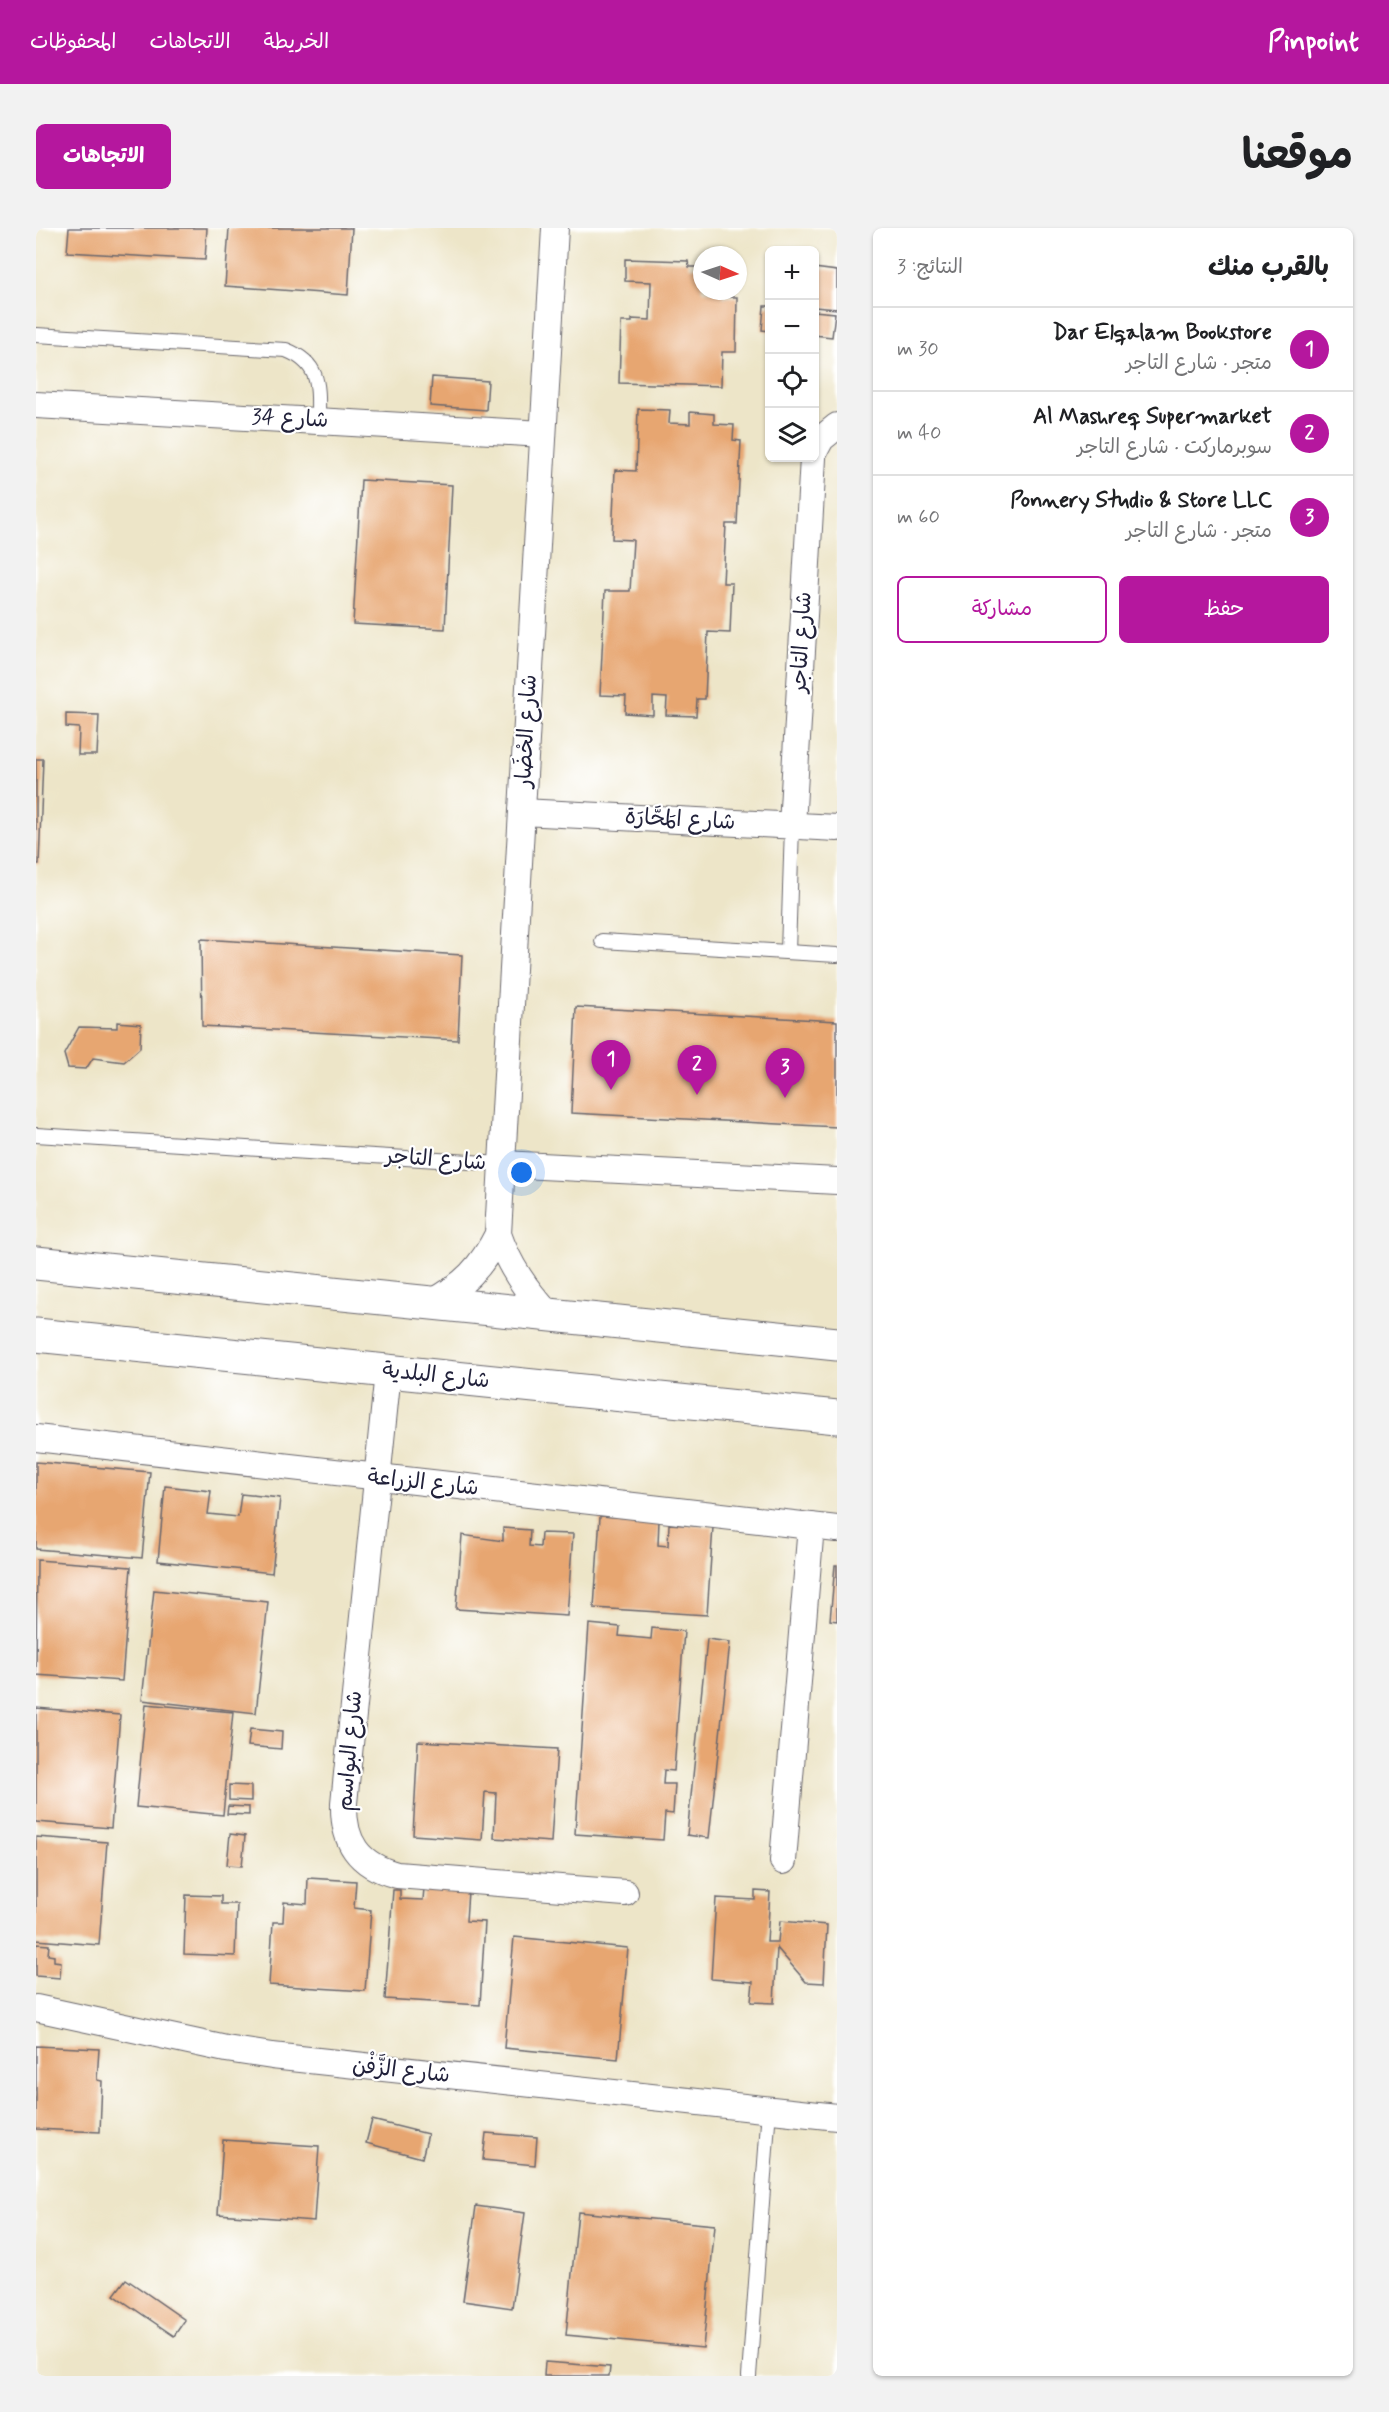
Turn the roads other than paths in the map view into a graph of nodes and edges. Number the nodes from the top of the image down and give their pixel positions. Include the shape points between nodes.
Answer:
1 (555, 228) edge
2 (36, 335) edge
3 (36, 405) edge
4 (318, 421) junction
5 (837, 426) edge
6 (543, 434) junction
7 (819, 443) edge
8 (813, 462) edge
9 (522, 813) junction
10 (792, 826) junction
11 (837, 828) edge
12 (602, 941) dead end
13 (788, 952) junction
14 (837, 955) edge
15 (36, 1135) edge
16 (501, 1164) junction
17 (837, 1181) edge
18 (498, 1234) junction
19 (36, 1263) edge
20 (431, 1303) junction
21 (549, 1315) junction
22 (36, 1335) edge
23 (837, 1344) edge
24 (388, 1372) junction
25 (837, 1417) edge
26 (36, 1438) edge
27 (377, 1478) junction
28 (811, 1526) junction
29 (837, 1529) edge
30 (783, 1862) dead end
31 (625, 1893) dead end
32 (36, 2008) edge
33 (769, 2109) junction
34 (837, 2117) edge
35 (749, 2376) edge

1 - 6 street, شارع الحْضَار
2 - 4 lane via 286,350 297,354 313,369 318,387
3 - 4 street, شارع 34
4 - 6 street, شارع 34
5 - 7 street
6 - 9 street, شارع الحْضَار
8 - 10 street, شارع التاجر
9 - 10 street, شارع المَحَّارَة
9 - 16 street, شارع الحْضَار
10 - 11 street, شارع المَحَّارَة
10 - 13 lane
12 - 13 lane
13 - 14 lane
15 - 16 lane, شارع التاجر
16 - 17 street, شارع التاجر
16 - 18 street, شارع الحْضَار
18 - 20 street, شارع الحْضَار via 465,1282
18 - 21 street, شارع الحْضَار via 518,1278
19 - 20 main road
20 - 21 main road
21 - 23 main road
22 - 24 main road, شارع البلدية
24 - 25 main road, شارع البلدية
24 - 27 street, شارع البواسم
26 - 27 street, شارع الزراعة
27 - 28 street, شارع الزراعة
27 - 31 street, شارع البواسم via 343,1819 355,1850 367,1862 397,1875
28 - 29 street, شارع الزراعة
28 - 30 street
32 - 33 street, شارع الزَّفْن via 272,2056
33 - 34 street, شارع الزَّفْن
33 - 35 lane

